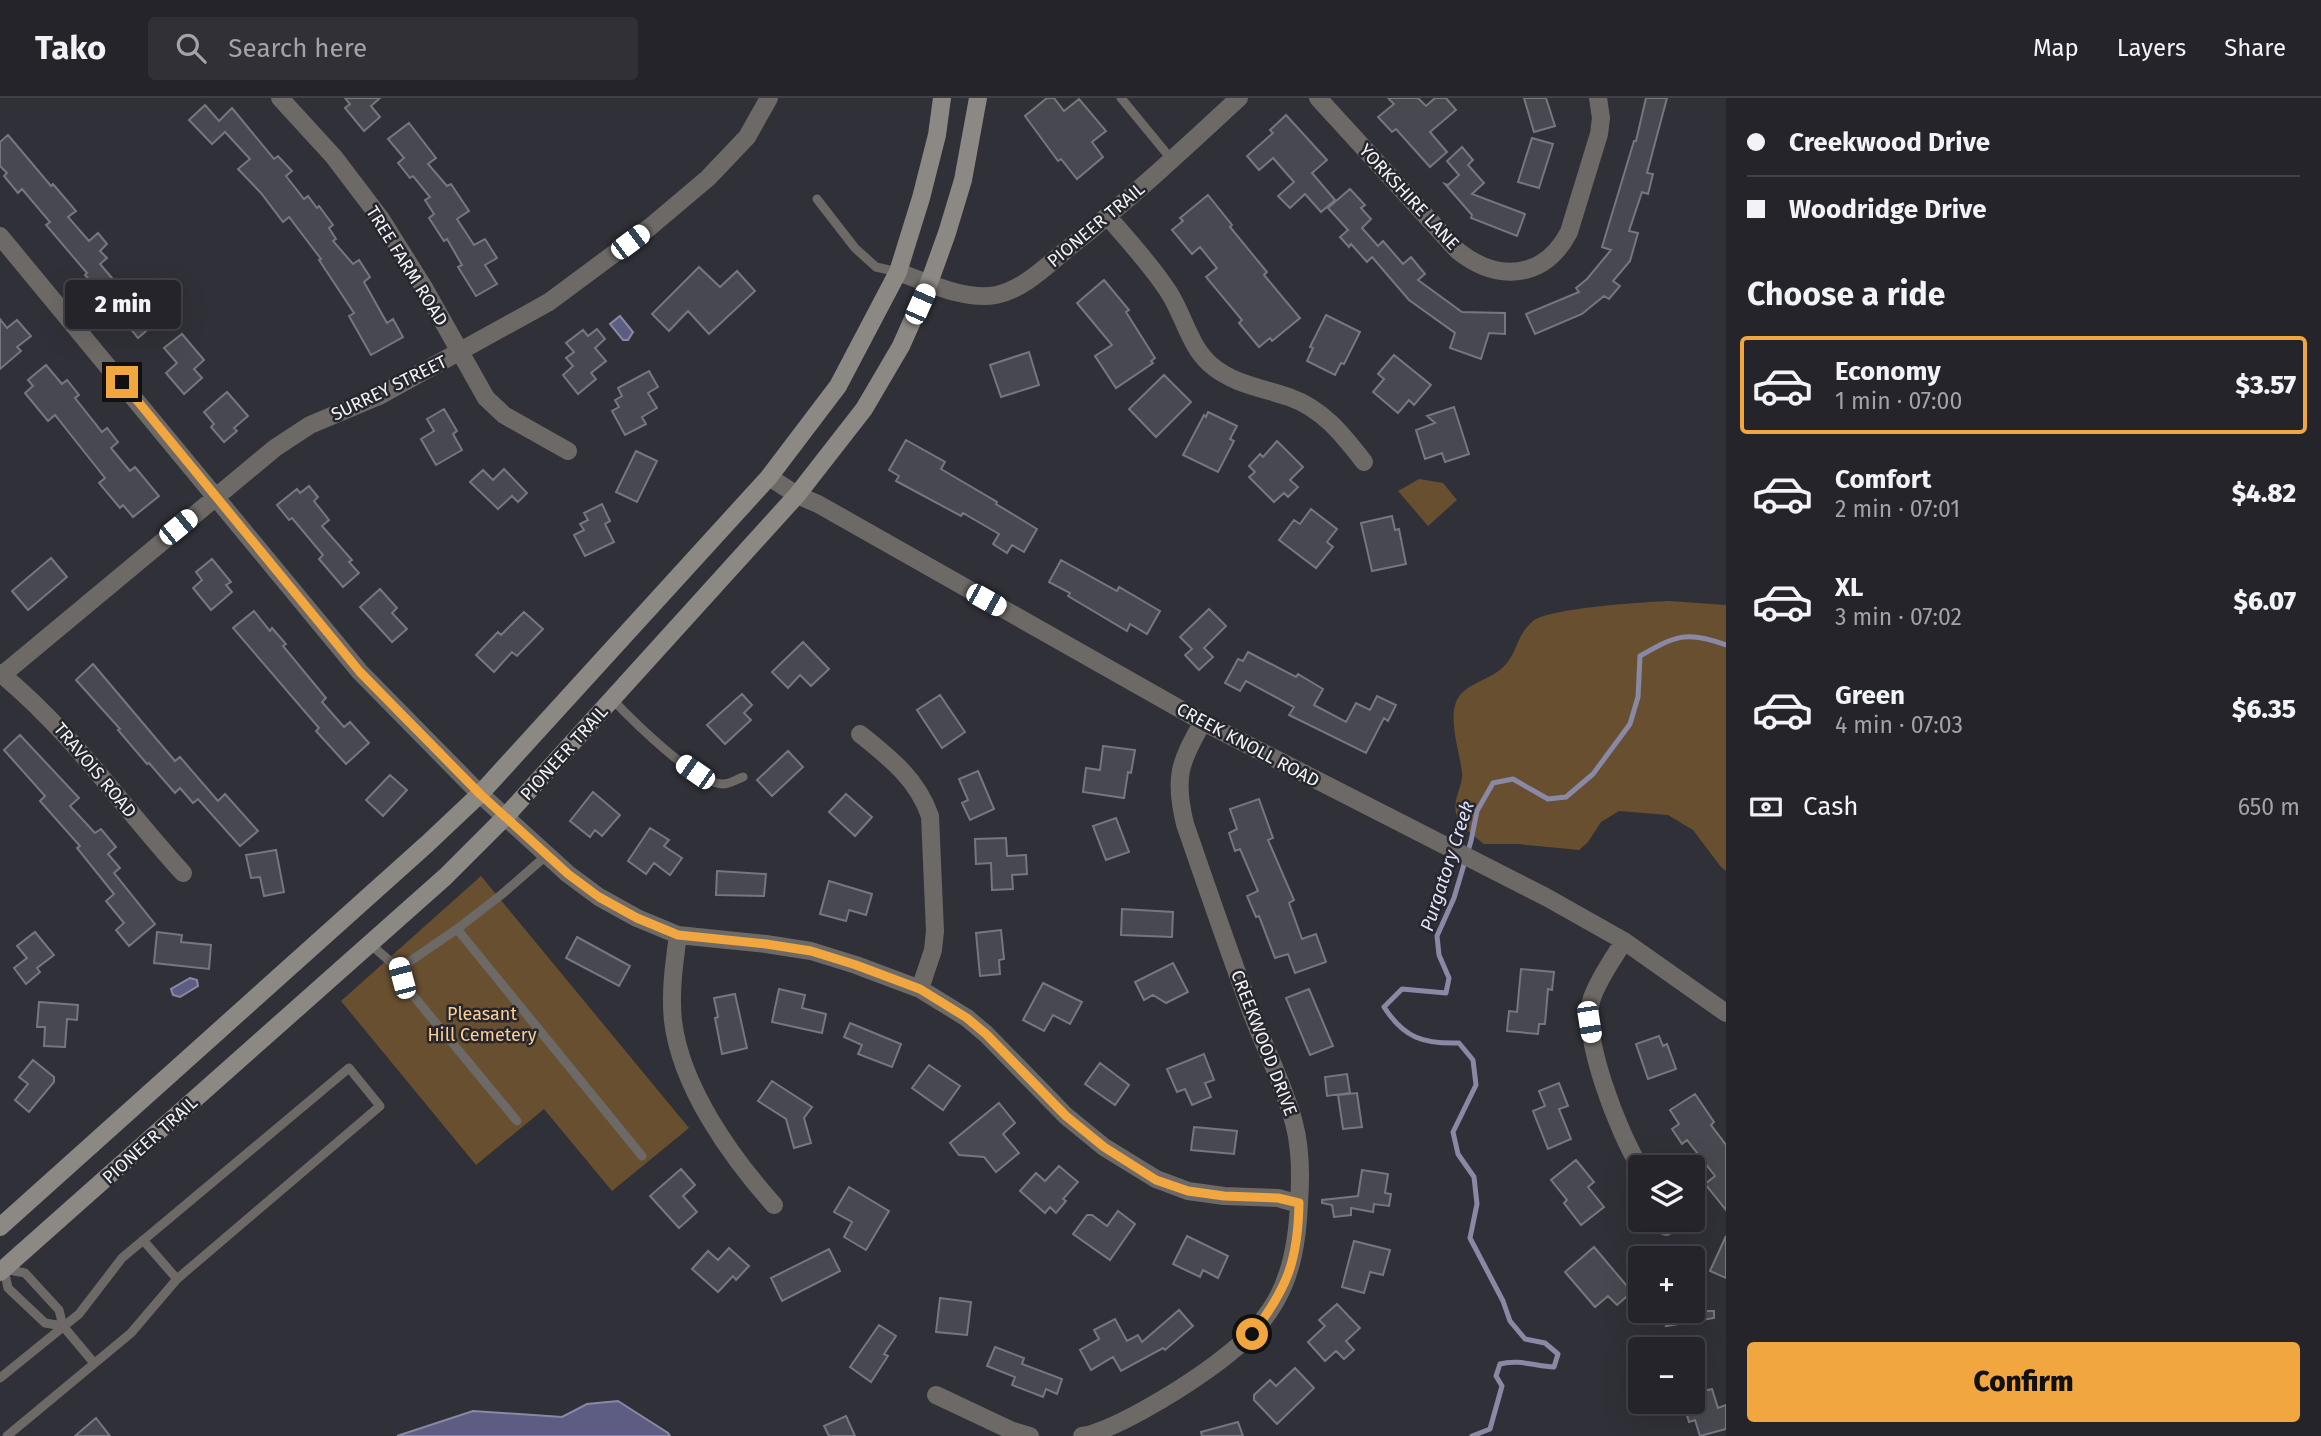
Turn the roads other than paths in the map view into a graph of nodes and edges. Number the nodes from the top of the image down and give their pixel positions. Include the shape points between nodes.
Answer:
1 (280, 98) edge
2 (769, 98) edge
3 (942, 98) edge
4 (978, 98) edge
5 (1121, 98) edge
6 (1239, 98) edge
7 (1318, 98) edge
8 (1598, 98) edge
9 (1172, 160) junction
10 (817, 199) dead end
11 (1108, 217) junction
12 (0, 236) edge
13 (898, 272) junction
14 (929, 283) junction
15 (460, 353) junction
16 (568, 451) dead end
17 (1364, 463) dead end
18 (769, 477) junction
19 (797, 495) junction
20 (216, 496) junction
21 (1, 674) edge
22 (612, 699) junction
23 (1203, 722) junction
24 (860, 734) dead end
25 (743, 777) dead end
26 (480, 794) junction
27 (506, 816) junction
28 (547, 855) junction
29 (183, 873) dead end
30 (457, 929) junction
31 (678, 935) junction
32 (1624, 941) junction
33 (370, 944) junction
34 (398, 964) junction
35 (920, 989) junction
36 (1726, 1013) edge
37 (517, 1121) dead end
38 (1634, 1155) edge
39 (642, 1156) dead end
40 (1299, 1203) junction
41 (774, 1205) dead end
42 (0, 1227) edge
43 (143, 1240) junction
44 (1, 1269) edge
45 (177, 1279) junction
46 (63, 1326) junction
47 (94, 1363) junction
48 (0, 1378) edge
49 (936, 1395) dead end
50 (6, 1436) edge
51 (1030, 1436) edge
52 (1082, 1436) edge

1 - 15 street, TREE FARM ROAD via 334,157 381,219
2 - 15 street, SURREY STREET via 747,137 669,211 549,302
3 - 13 main road, PIONEER TRAIL via 937,135
4 - 14 main road, PIONEER TRAIL via 963,180
5 - 9 lane
6 - 9 street, PIONEER TRAIL
7 - 8 street, YORKSHIRE LANE via 1458,251 1488,270 1504,272 1521,271 1552,256 1569,232 1599,134
9 - 11 street, PIONEER TRAIL
10 - 13 lane via 876,267
11 - 14 street, PIONEER TRAIL via 1012,290 973,295
11 - 17 street via 1153,269 1197,349 1211,365 1232,379 1309,406 1342,433
12 - 20 street
13 - 14 street, PIONEER TRAIL
13 - 18 main road, PIONEER TRAIL via 838,386
14 - 19 main road, PIONEER TRAIL via 901,345 864,409
15 - 16 street, TREE FARM ROAD via 486,398 504,415
15 - 20 street, SURREY STREET via 379,396 310,425
18 - 19 street, CREEK KNOLL ROAD
18 - 26 main road, PIONEER TRAIL
19 - 22 main road, PIONEER TRAIL
19 - 23 street, CREEK KNOLL ROAD
20 - 21 street, SURREY STREET
20 - 26 street via 360,672
21 - 29 street, TRAVOIS ROAD via 62,730
22 - 25 lane via 710,782 725,784
22 - 27 main road, PIONEER TRAIL
23 - 32 street, CREEK KNOLL ROAD
23 - 40 street, CREEKWOOD DRIVE via 1181,765 1180,803 1253,1016 1286,1097 1300,1156
24 - 35 street via 912,779 930,816 935,931
26 - 27 street
26 - 42 main road, PIONEER TRAIL
27 - 28 street
27 - 33 main road, PIONEER TRAIL
28 - 30 lane
28 - 31 street via 599,897
30 - 34 lane via 406,964
30 - 39 lane
31 - 35 street via 811,951
31 - 41 street via 671,996 679,1052 723,1139
32 - 36 street, CREEK KNOLL ROAD
32 - 38 street via 1592,999 1589,1022 1592,1044
33 - 34 lane
33 - 44 main road, PIONEER TRAIL
34 - 37 lane via 411,993
35 - 40 street via 986,1034 1066,1116 1104,1147 1156,1180 1188,1191
40 - 52 street, CREEKWOOD DRIVE via 1294,1258 1284,1287 1252,1334 1195,1379 1109,1428
43 - 45 lane
43 - 45 lane via 349,1068 380,1105
43 - 46 lane via 122,1258 79,1314
44 - 46 lane via 8,1288 45,1323
44 - 46 lane via 25,1273 59,1310
45 - 47 lane via 131,1333
46 - 47 lane
46 - 48 lane
47 - 50 lane
49 - 51 street

